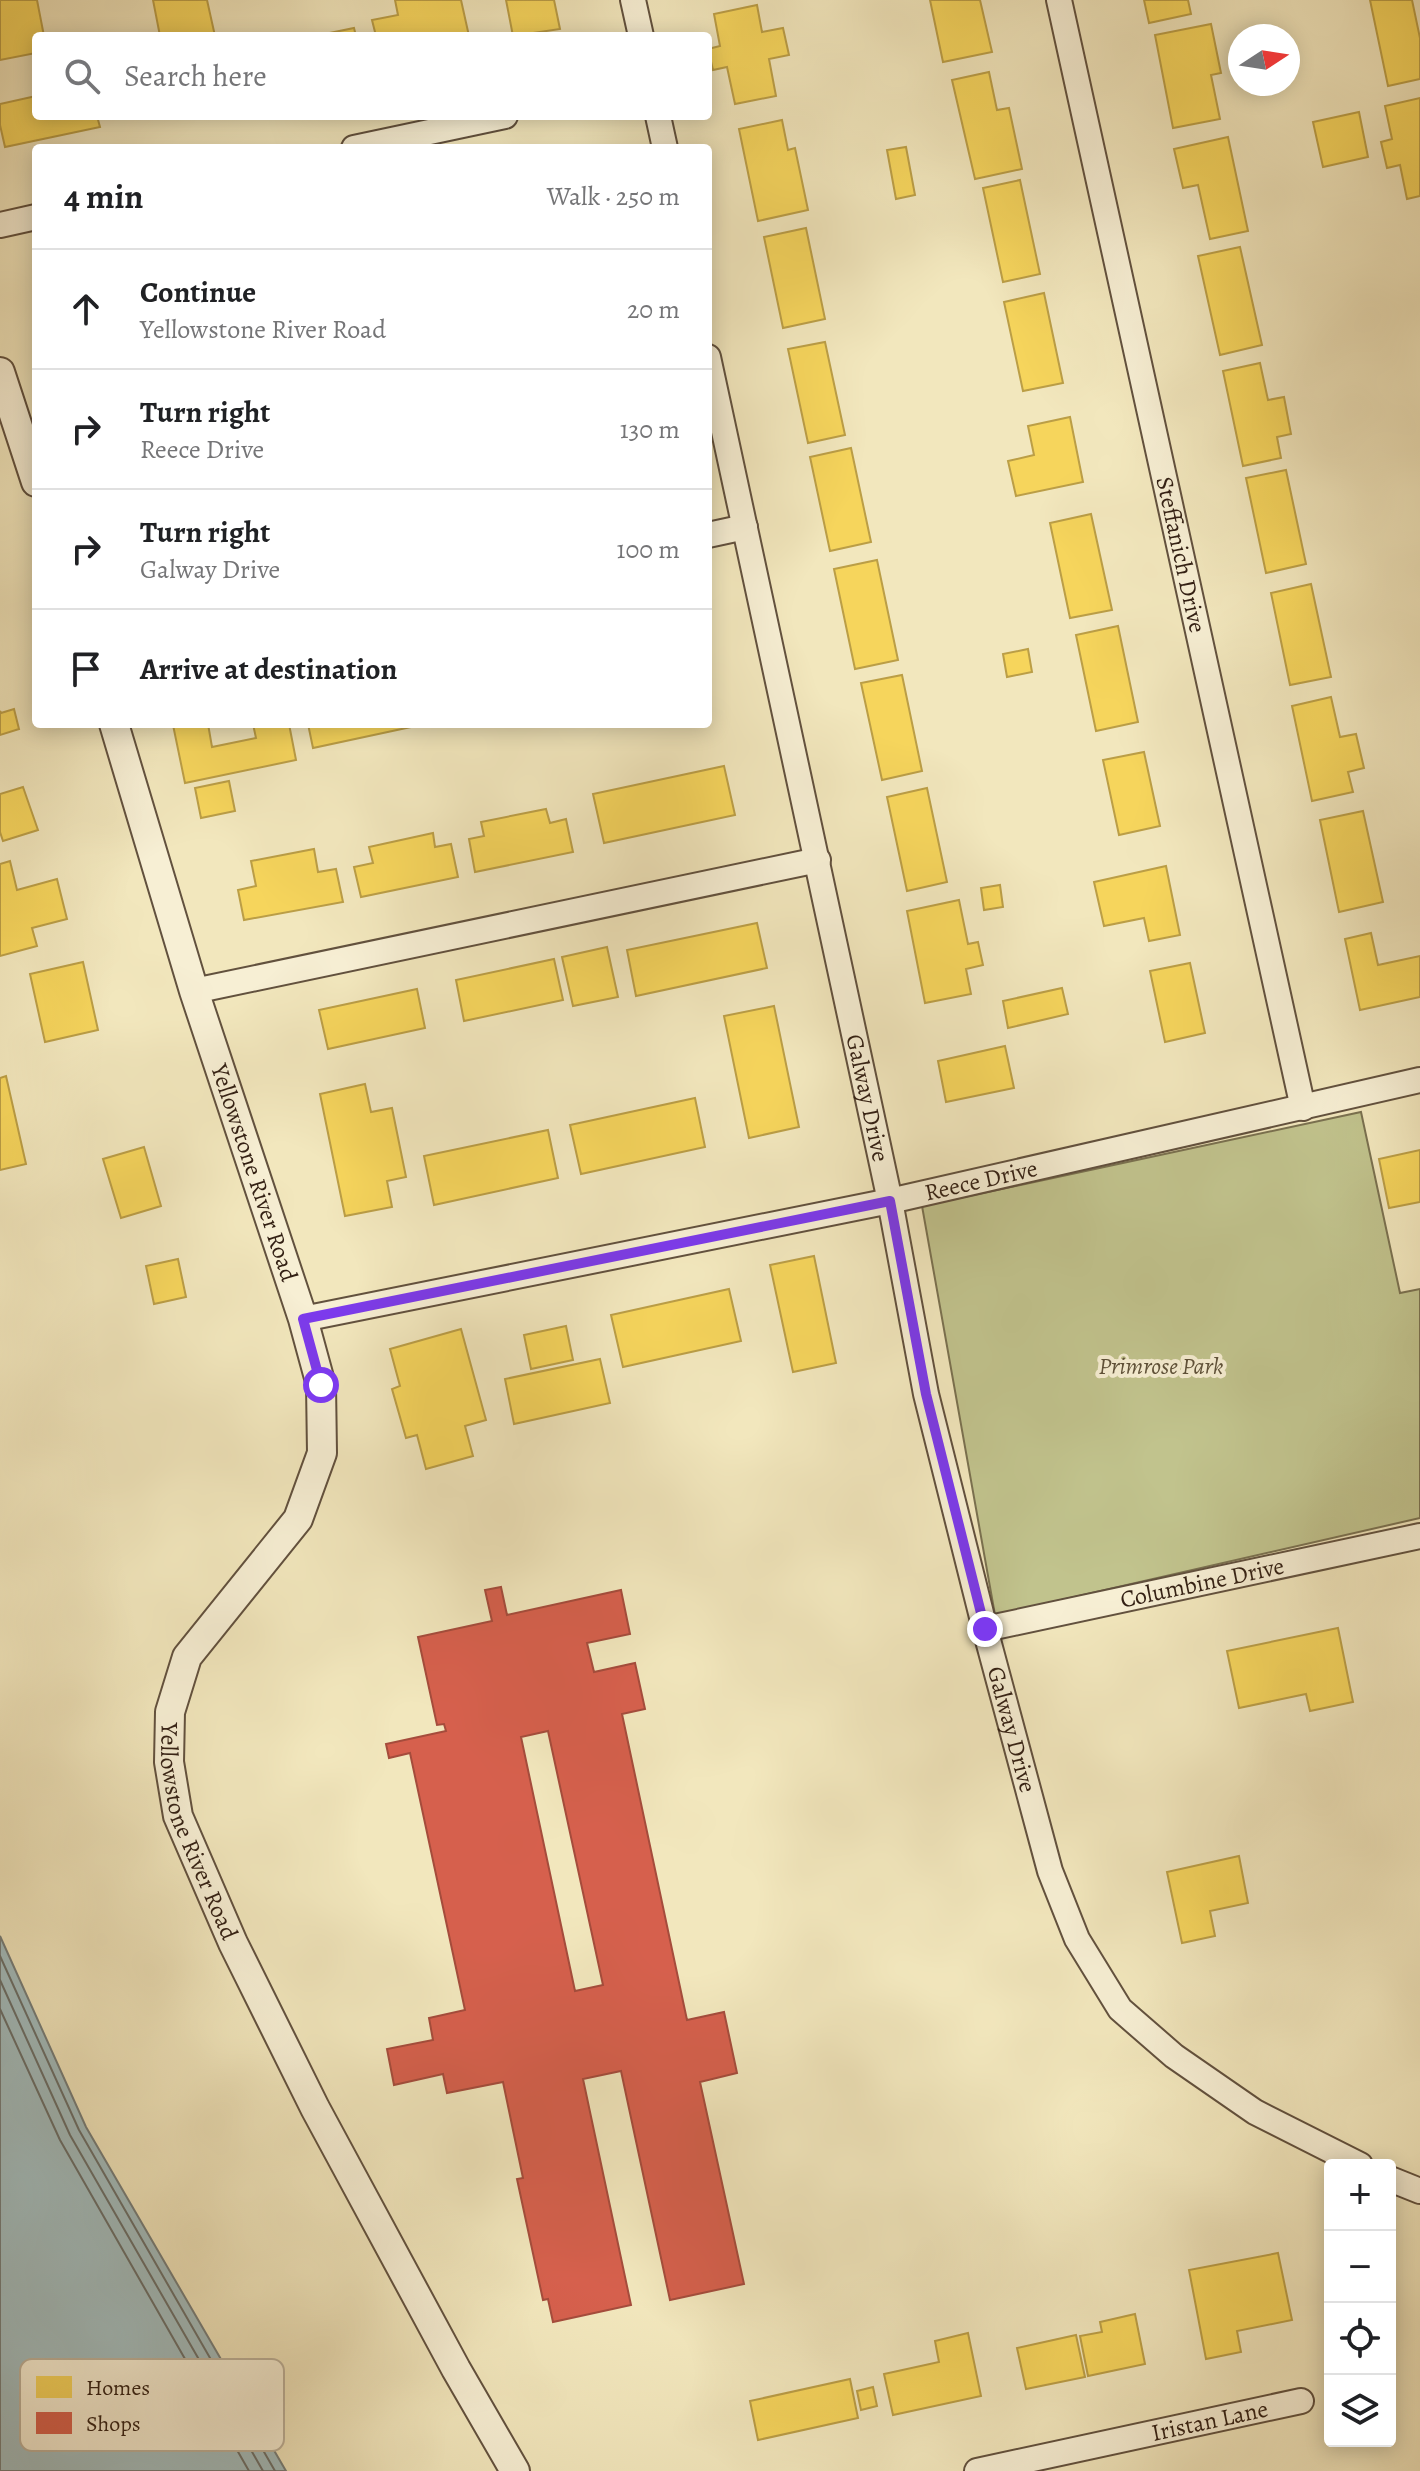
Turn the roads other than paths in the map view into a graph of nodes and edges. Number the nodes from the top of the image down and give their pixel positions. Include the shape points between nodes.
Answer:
1 (633, 0) edge
2 (1059, 0) edge
3 (640, 32) edge
4 (486, 120) edge
5 (659, 120) edge
6 (373, 144) edge
7 (664, 144) edge
8 (32, 218) edge
9 (0, 225) edge
10 (0, 372) edge
11 (712, 375) edge
12 (32, 470) edge
13 (745, 527) junction
14 (712, 534) edge
15 (115, 728) edge
16 (818, 860) junction
17 (194, 991) junction
18 (1420, 1080) edge
19 (1303, 1108) junction
20 (890, 1201) junction
21 (303, 1319) junction
22 (1420, 1536) edge
23 (985, 1629) junction
24 (1348, 2159) edge
25 (1396, 2181) edge
26 (1420, 2191) edge
27 (1301, 2401) dead end
28 (515, 2471) edge
29 (977, 2471) edge

1 - 3 street
2 - 19 street, Steffanich Drive
4 - 6 street
5 - 7 street
8 - 9 street
10 - 12 street
11 - 13 street, Galway Drive
13 - 14 street
13 - 16 street, Galway Drive
15 - 17 street, Yellowstone River Road
16 - 17 street
16 - 20 street, Galway Drive
17 - 21 street, Yellowstone River Road
18 - 19 street, Reece Drive
19 - 20 street, Reece Drive
20 - 21 street, Reece Drive
20 - 23 street, Galway Drive via 926,1394
21 - 28 street, Yellowstone River Road via 321,1385 322,1453 298,1519 187,1657 170,1712 169,1762 178,1816 315,2108
22 - 23 street, Columbine Drive
23 - 24 street, Galway Drive via 1050,1871 1077,1939 1120,2009 1174,2056 1255,2112
25 - 26 street
27 - 29 street, Iristan Lane

